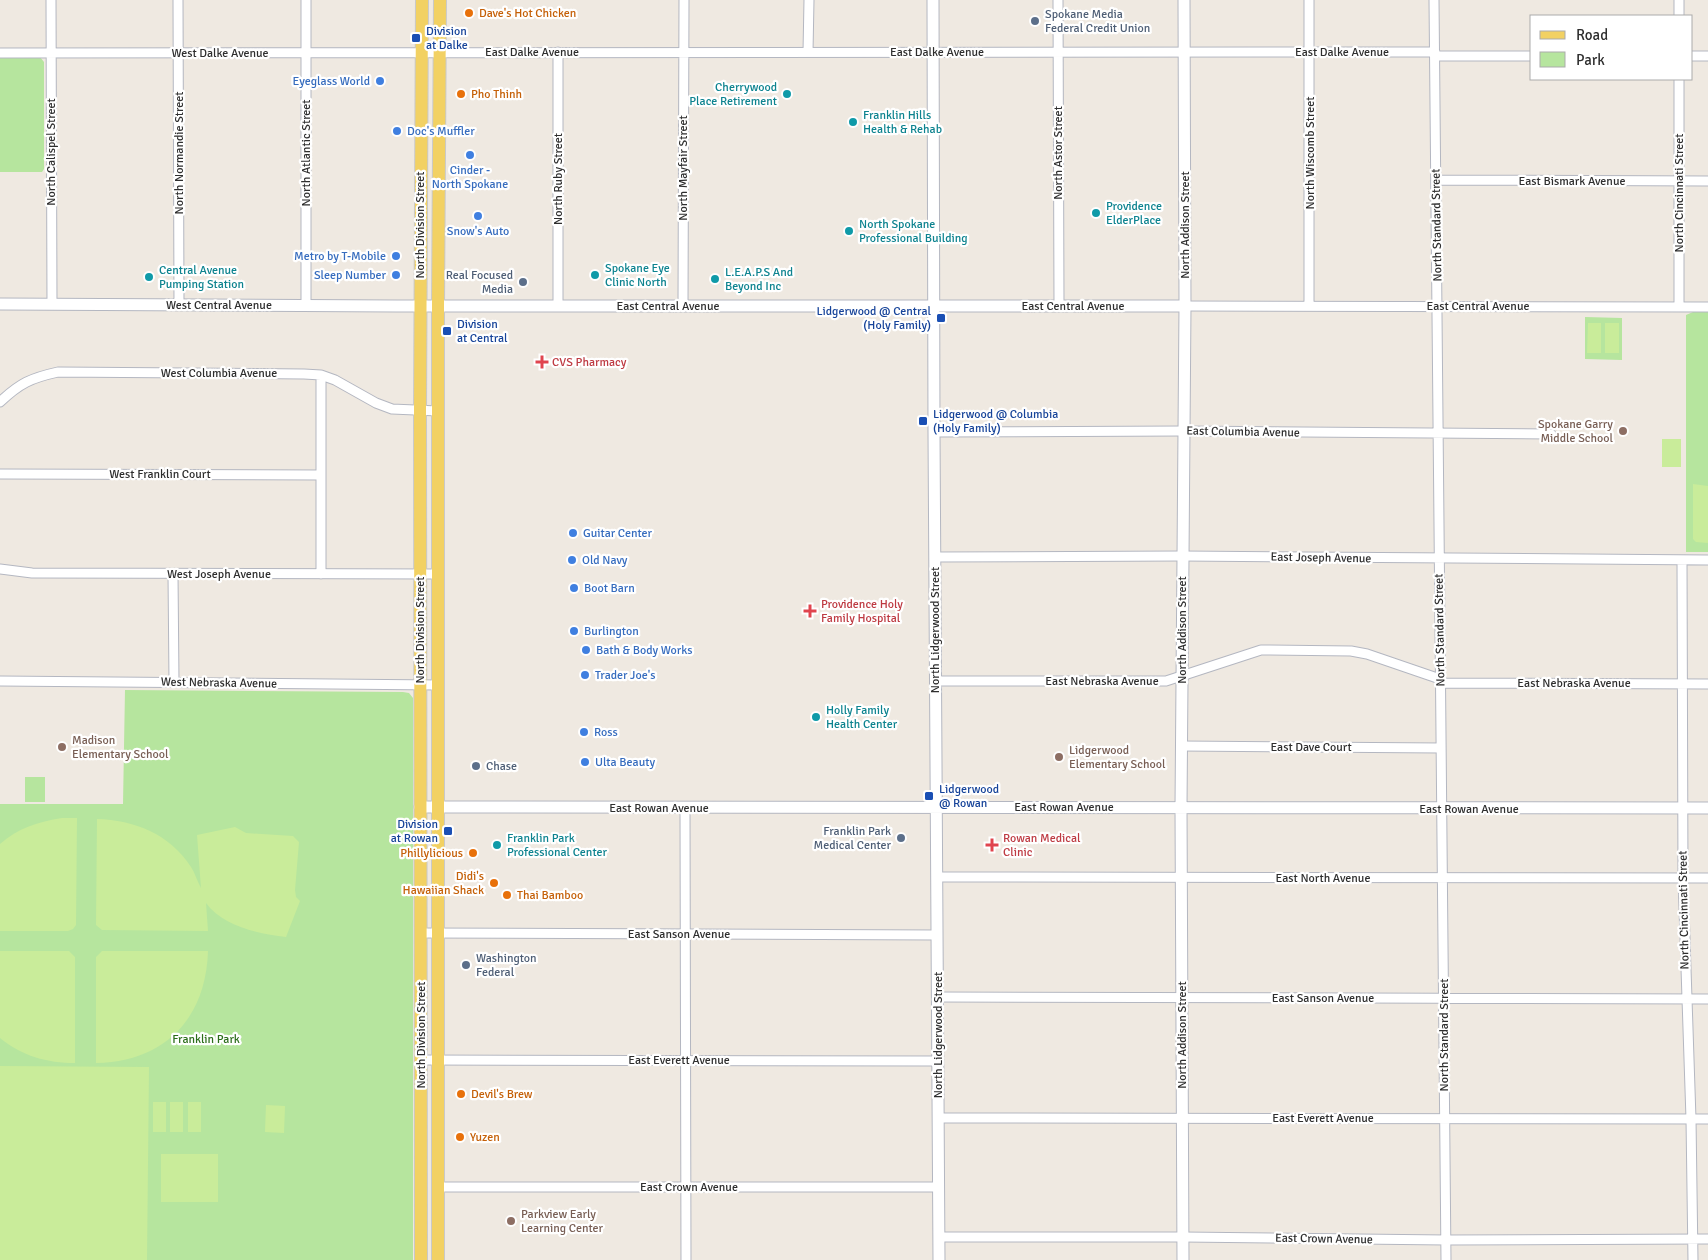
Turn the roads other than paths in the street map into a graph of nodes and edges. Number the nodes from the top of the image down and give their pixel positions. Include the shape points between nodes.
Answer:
1 (51, 0) edge
2 (178, 0) edge
3 (306, 0) edge
4 (422, 0) edge
5 (440, 0) edge
6 (684, 0) edge
7 (809, 0) edge
8 (933, 0) edge
9 (1058, 0) edge
10 (1184, 0) edge
11 (1310, 0) edge
12 (1434, 0) edge
13 (1679, 0) edge
14 (1679, 15) edge
15 (439, 52) junction
16 (558, 52) junction
17 (684, 52) junction
18 (808, 52) junction
19 (933, 52) junction
20 (1058, 52) junction
21 (1185, 52) junction
22 (1310, 52) junction
23 (0, 53) edge
24 (51, 53) junction
25 (178, 53) junction
26 (306, 53) junction
27 (421, 53) junction
28 (1435, 54) junction
29 (1530, 56) edge
30 (1693, 56) edge
31 (1708, 56) edge
32 (1679, 80) edge
33 (1436, 180) junction
34 (1679, 181) junction
35 (1708, 181) edge
36 (0, 304) edge
37 (52, 304) junction
38 (179, 305) junction
39 (306, 306) junction
40 (420, 306) junction
41 (438, 306) junction
42 (558, 306) junction
43 (683, 306) junction
44 (933, 306) junction
45 (1059, 306) junction
46 (1185, 306) junction
47 (1309, 306) junction
48 (1437, 306) junction
49 (1679, 306) junction
50 (1708, 307) edge
51 (321, 376) junction
52 (0, 402) edge
53 (420, 411) junction
54 (438, 411) junction
55 (1183, 431) junction
56 (934, 432) junction
57 (1437, 434) junction
58 (1552, 434) dead end
59 (0, 474) edge
60 (321, 475) junction
61 (1182, 556) junction
62 (935, 557) junction
63 (1439, 559) junction
64 (1682, 560) junction
65 (1708, 560) edge
66 (0, 569) edge
67 (174, 574) junction
68 (321, 574) junction
69 (420, 574) junction
70 (438, 574) junction
71 (1182, 677) junction
72 (0, 681) edge
73 (935, 681) junction
74 (1440, 681) junction
75 (174, 682) junction
76 (1682, 684) junction
77 (1708, 684) edge
78 (421, 685) junction
79 (438, 685) junction
80 (1181, 746) junction
81 (1441, 748) junction
82 (420, 807) junction
83 (936, 807) junction
84 (1180, 807) junction
85 (438, 808) junction
86 (686, 808) junction
87 (1683, 808) junction
88 (1708, 808) edge
89 (1441, 809) junction
90 (937, 876) junction
91 (1181, 876) junction
92 (1682, 878) junction
93 (1708, 878) edge
94 (1442, 879) junction
95 (421, 933) junction
96 (438, 934) junction
97 (686, 934) junction
98 (937, 935) junction
99 (937, 997) junction
100 (1182, 997) junction
101 (1444, 998) junction
102 (1687, 999) junction
103 (1708, 999) edge
104 (420, 1060) junction
105 (438, 1060) junction
106 (686, 1060) junction
107 (938, 1061) junction
108 (938, 1118) junction
109 (1182, 1118) junction
110 (1444, 1118) junction
111 (1691, 1119) junction
112 (1708, 1119) edge
113 (438, 1187) junction
114 (686, 1187) junction
115 (939, 1187) junction
116 (1183, 1237) junction
117 (939, 1238) junction
118 (1693, 1239) junction
119 (1708, 1239) edge
120 (1446, 1240) junction
121 (421, 1260) edge
122 (438, 1260) edge
123 (686, 1260) edge
124 (939, 1260) edge
125 (1183, 1260) edge
126 (1446, 1260) edge
127 (1693, 1260) edge

1 - 24 street, North Calispel Street
2 - 25 street, North Normandie Street
3 - 26 street, North Atlantic Street
4 - 27 main road, North Division Street
5 - 15 main road, North Division Street
6 - 17 street, North Mayfair Street
7 - 18 street
8 - 19 street, North Lidgerwood Street
9 - 20 street, North Astor Street
10 - 21 street, North Addison Street
11 - 22 street, North Wiscomb Street
12 - 28 street, North Standard Street
13 - 14 street
15 - 16 street, East Dalke Avenue
15 - 27 street, West Dalke Avenue
15 - 41 main road, North Division Street
16 - 17 street, East Dalke Avenue
16 - 42 street, North Ruby Street
17 - 18 street, East Dalke Avenue
17 - 43 street, North Mayfair Street
18 - 19 street, East Dalke Avenue
19 - 20 street, East Dalke Avenue
19 - 44 street, North Lidgerwood Street
20 - 21 street, East Dalke Avenue
20 - 45 street, North Astor Street
21 - 22 street, East Dalke Avenue
21 - 46 street, North Addison Street
22 - 28 street, East Dalke Avenue
22 - 47 street, North Wiscomb Street
23 - 24 street, West Dalke Avenue
24 - 25 street, West Dalke Avenue
24 - 37 street, North Calispel Street
25 - 26 street, West Dalke Avenue
25 - 38 street, North Normandie Street
26 - 27 street, West Dalke Avenue
26 - 39 street, North Atlantic Street
27 - 40 main road, North Division Street
28 - 29 street, East Dalke Avenue
28 - 33 street, North Standard Street
30 - 31 street
32 - 34 street, North Cincinnati Street
33 - 34 street, East Bismark Avenue
33 - 48 street, North Standard Street
34 - 35 street, East Bismark Avenue
34 - 49 street, North Cincinnati Street
36 - 37 street, West Central Avenue
37 - 38 street, West Central Avenue
38 - 39 street, West Central Avenue
39 - 40 street, West Central Avenue
40 - 41 street, West Central Avenue
40 - 53 main road, North Division Street
41 - 42 street, East Central Avenue
41 - 54 main road, North Division Street
42 - 43 street, East Central Avenue
43 - 44 street, East Central Avenue
44 - 45 street, East Central Avenue
44 - 56 street, North Lidgerwood Street
45 - 46 street, East Central Avenue
46 - 47 street, East Central Avenue
46 - 55 street, North Addison Street
47 - 48 street, East Central Avenue
48 - 49 street, East Central Avenue
48 - 57 street, North Standard Street
49 - 50 street, East Central Avenue
51 - 52 street, West Columbia Avenue via 58,372 35,377 15,388
51 - 53 street, West Columbia Avenue via 342,383 384,407
51 - 60 street
53 - 54 street, West Columbia Avenue
53 - 69 main road, North Division Street
54 - 70 main road, North Division Street
55 - 56 street, East Columbia Avenue
55 - 57 street, East Columbia Avenue
55 - 61 street, North Addison Street
56 - 62 street, North Lidgerwood Street
57 - 58 street, East Columbia Avenue
57 - 63 street, North Standard Street
59 - 60 street, West Franklin Court
60 - 68 street
61 - 62 street, East Joseph Avenue
61 - 63 street, East Joseph Avenue
61 - 71 street, North Addison Street
62 - 73 street, North Lidgerwood Street
63 - 64 street, East Joseph Avenue
63 - 74 street, North Standard Street
64 - 65 street, East Joseph Avenue
64 - 76 street, North Cincinnati Street
66 - 67 street, West Joseph Avenue via 32,573
67 - 68 street, West Joseph Avenue
67 - 75 street
68 - 69 street, West Joseph Avenue
69 - 70 street, West Joseph Avenue
69 - 78 main road, North Division Street
70 - 79 main road, North Division Street
71 - 73 street, East Nebraska Avenue via 1166,681
71 - 74 street, East Nebraska Avenue via 1261,650 1351,651 1368,654
71 - 80 street, North Addison Street
72 - 75 street, West Nebraska Avenue
73 - 83 street, North Lidgerwood Street
74 - 76 street, East Nebraska Avenue
74 - 81 street, North Standard Street
75 - 78 street, West Nebraska Avenue
76 - 77 street, East Nebraska Avenue
76 - 87 street, North Cincinnati Street
78 - 79 street, West Nebraska Avenue
78 - 82 main road, North Division Street
79 - 85 main road, North Division Street
80 - 81 street, East Dave Court
80 - 84 street, North Addison Street
81 - 89 street, North Standard Street
82 - 85 street, East Rowan Avenue
82 - 95 main road, North Division Street
83 - 84 street, East Rowan Avenue
83 - 86 street, East Rowan Avenue
83 - 90 street, North Lidgerwood Street
84 - 89 street, East Rowan Avenue
84 - 91 street, North Addison Street
85 - 86 street, East Rowan Avenue
85 - 96 main road, North Division Street
86 - 97 street
87 - 88 street, East Rowan Avenue
87 - 89 street, East Rowan Avenue
87 - 92 street, North Cincinnati Street
89 - 94 street, North Standard Street
90 - 91 street, East North Avenue
90 - 98 street, North Lidgerwood Street
91 - 94 street, East North Avenue
91 - 100 street, North Addison Street
92 - 93 street, East North Avenue
92 - 94 street, East North Avenue
92 - 102 street, North Cincinnati Street
94 - 101 street, North Standard Street
95 - 96 street, East Sanson Avenue
95 - 104 main road, North Division Street
96 - 97 street, East Sanson Avenue
96 - 105 main road, North Division Street
97 - 98 street, East Sanson Avenue
97 - 106 street
98 - 99 street, North Lidgerwood Street
99 - 100 street, East Sanson Avenue
99 - 107 street, North Lidgerwood Street
100 - 101 street, East Sanson Avenue
100 - 109 street, North Addison Street
101 - 102 street, East Sanson Avenue
101 - 110 street, North Standard Street
102 - 103 street, East Sanson Avenue
102 - 111 street, North Cincinnati Street
104 - 105 street, East Everett Avenue
104 - 121 main road, North Division Street
105 - 106 street, East Everett Avenue
105 - 113 main road, North Division Street
106 - 107 street, East Everett Avenue
106 - 114 street
107 - 108 street, North Lidgerwood Street
108 - 109 street, East Everett Avenue
108 - 115 street, North Lidgerwood Street
109 - 110 street, East Everett Avenue
109 - 116 street, North Addison Street
110 - 111 street, East Everett Avenue
110 - 120 street, North Standard Street
111 - 112 street, East Everett Avenue
111 - 118 street, North Cincinnati Street
113 - 114 street, East Crown Avenue
113 - 122 main road, North Division Street
114 - 115 street, East Crown Avenue
114 - 123 street
115 - 117 street, North Lidgerwood Street
116 - 117 street, East Crown Avenue
116 - 120 street, East Crown Avenue
116 - 125 street, North Addison Street
117 - 124 street, North Lidgerwood Street
118 - 119 street, East Crown Avenue
118 - 120 street, East Crown Avenue
118 - 127 street, North Cincinnati Street
120 - 126 street, North Standard Street

